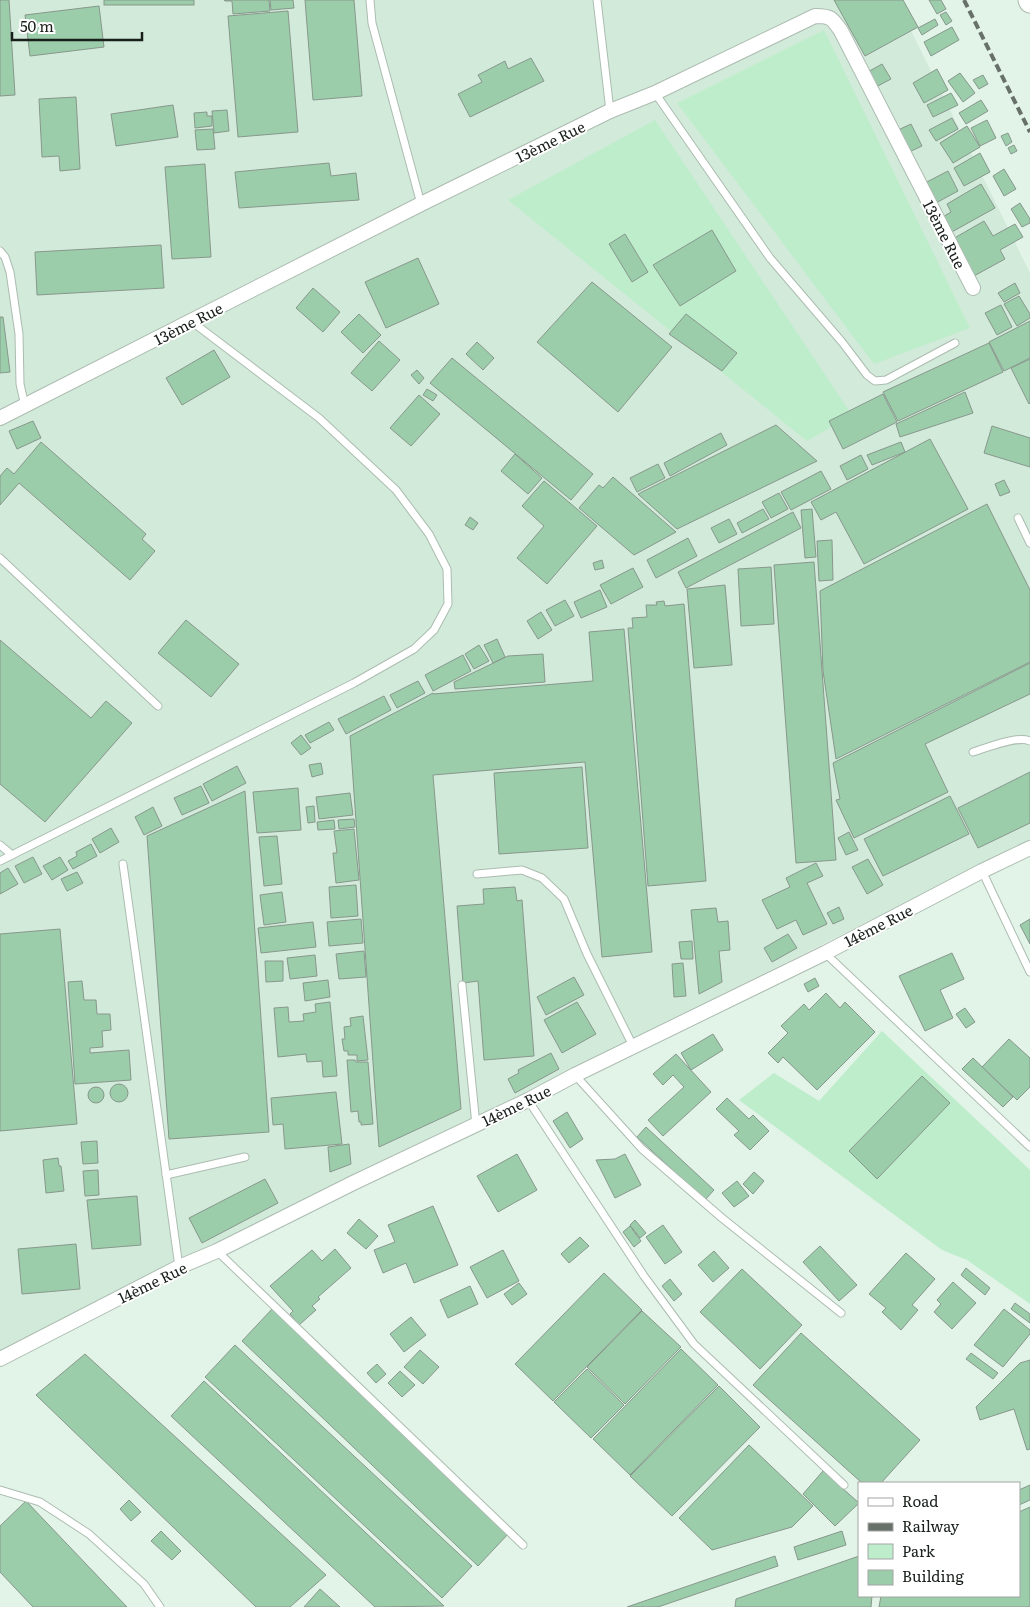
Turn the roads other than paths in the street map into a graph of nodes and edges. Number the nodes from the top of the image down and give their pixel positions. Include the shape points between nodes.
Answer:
1 (370, 0) edge
2 (597, 0) edge
3 (654, 93) junction
4 (610, 110) junction
5 (421, 204) junction
6 (0, 252) edge
7 (972, 288) dead end
8 (191, 321) junction
9 (954, 343) dead end
10 (25, 406) junction
11 (0, 418) edge
12 (1018, 518) dead end
13 (1030, 544) edge
14 (0, 558) edge
15 (158, 706) dead end
16 (1030, 741) edge
17 (973, 752) dead end
18 (0, 845) edge
19 (1030, 848) edge
20 (12, 855) junction
21 (0, 861) edge
22 (123, 864) dead end
23 (982, 871) junction
24 (477, 874) dead end
25 (825, 953) junction
26 (1030, 972) edge
27 (462, 985) dead end
28 (633, 1046) junction
29 (575, 1075) junction
30 (528, 1100) junction
31 (476, 1124) junction
32 (1030, 1147) edge
33 (246, 1157) dead end
34 (166, 1175) junction
35 (217, 1251) junction
36 (179, 1268) junction
37 (841, 1313) dead end
38 (0, 1359) edge
39 (844, 1485) dead end
40 (0, 1490) edge
41 (523, 1545) dead end
42 (160, 1607) edge

1 - 5 lane via 372,23
2 - 4 lane
3 - 4 street, 13ème Rue
3 - 7 street, 13ème Rue via 815,16 834,20
3 - 9 lane via 770,258 867,375 875,381 886,380
4 - 5 street, 13ème Rue
5 - 8 street, 13ème Rue
6 - 10 lane via 10,272 19,334 20,384
8 - 10 street, 13ème Rue
8 - 20 lane via 319,418 396,490 429,534 447,569 448,604 434,630 414,649 354,683
10 - 11 street, 13ème Rue
12 - 13 lane
14 - 15 lane
16 - 17 lane via 1025,738
18 - 20 lane
19 - 23 street, 14ème Rue
20 - 21 lane
22 - 34 lane
23 - 25 street, 14ème Rue
23 - 26 lane
24 - 28 lane via 522,870 542,878 564,900
25 - 28 street, 14ème Rue
25 - 32 lane
27 - 31 lane
28 - 29 street, 14ème Rue
29 - 30 street, 14ème Rue
29 - 37 lane via 642,1149
30 - 31 street, 14ème Rue
30 - 39 lane via 644,1276 694,1344
31 - 35 street, 14ème Rue
33 - 34 lane
34 - 36 lane
35 - 36 street, 14ème Rue
35 - 41 lane
36 - 38 street, 14ème Rue
40 - 42 lane via 40,1502 89,1534 144,1584

